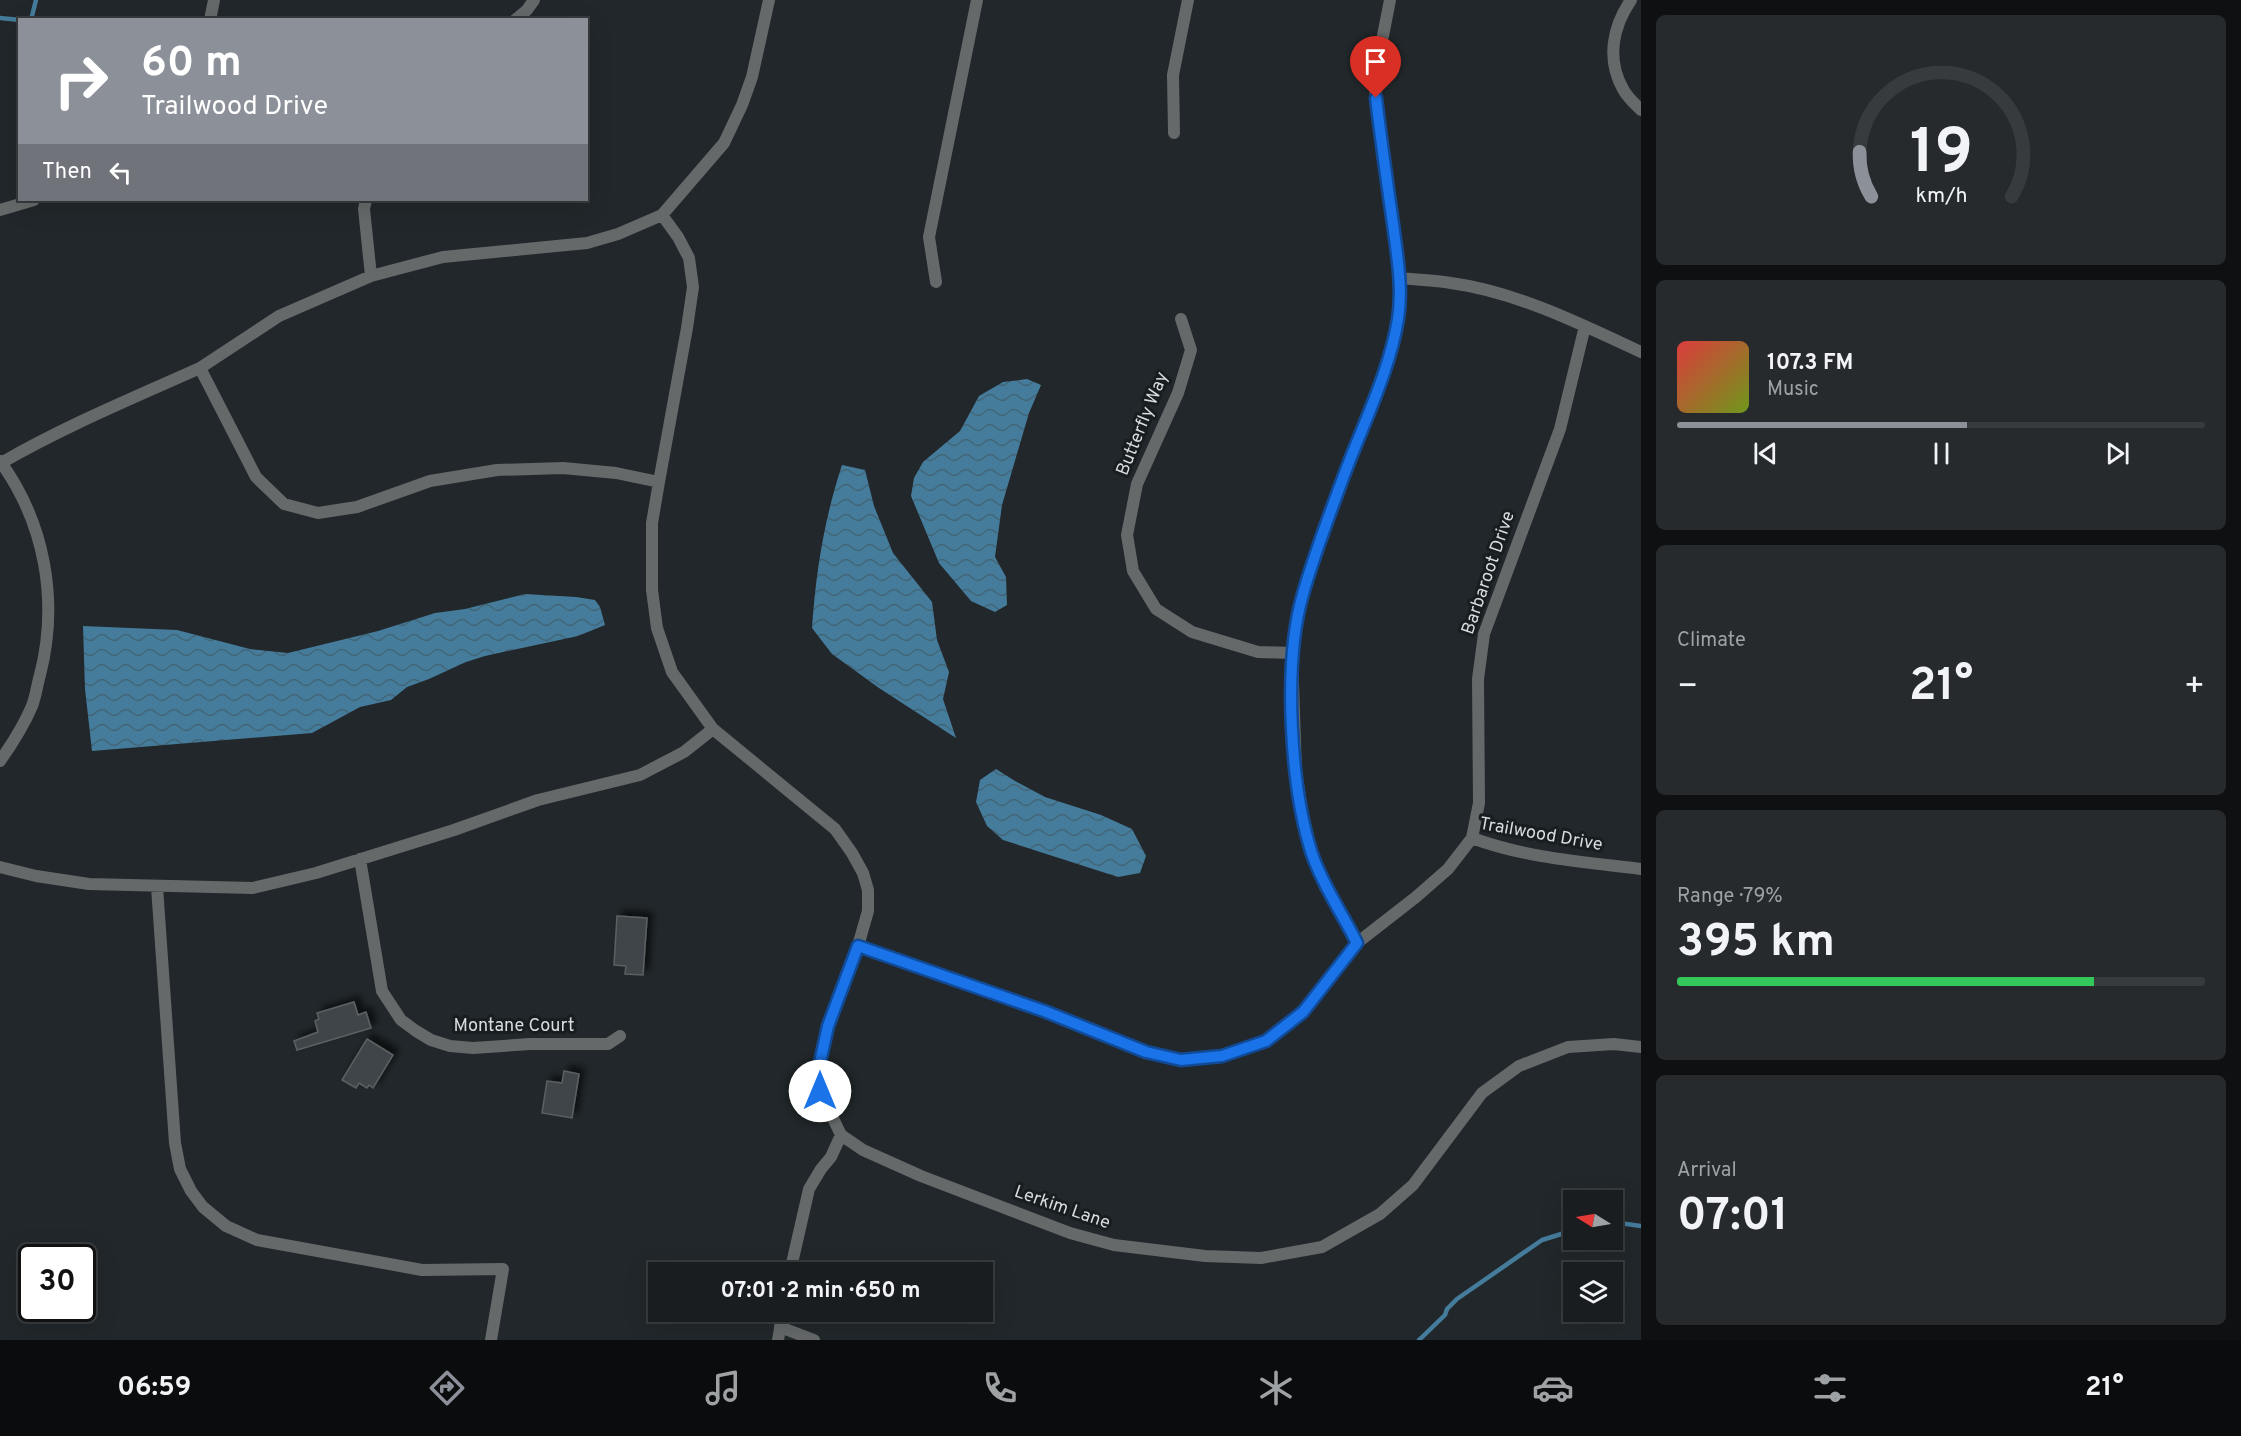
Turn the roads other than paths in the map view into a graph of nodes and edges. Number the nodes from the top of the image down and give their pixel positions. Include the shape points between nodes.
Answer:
1 (214, 0) edge
2 (534, 0) edge
3 (769, 0) edge
4 (977, 0) edge
5 (1188, 0) edge
6 (1390, 0) edge
7 (1631, 0) edge
8 (210, 18) edge
9 (517, 18) edge
10 (1641, 110) edge
11 (1174, 133) dead end
12 (31, 201) edge
13 (366, 201) edge
14 (0, 210) edge
15 (662, 215) junction
16 (371, 276) junction
17 (1400, 278) junction
18 (936, 282) dead end
19 (1181, 319) dead end
20 (1585, 326) junction
21 (1641, 352) edge
22 (200, 368) junction
23 (1, 462) edge
24 (659, 482) junction
25 (1292, 653) junction
26 (713, 729) junction
27 (0, 761) edge
28 (1472, 838) junction
29 (360, 859) junction
30 (0, 867) edge
31 (1641, 869) edge
32 (157, 887) junction
33 (1357, 943) junction
34 (858, 946) junction
35 (620, 1036) dead end
36 (1641, 1047) edge
37 (841, 1135) junction
38 (792, 1262) edge
39 (779, 1334) edge
40 (490, 1340) edge
41 (814, 1340) edge

1 - 8 street
2 - 9 street
3 - 15 street via 752,77 724,143
4 - 18 street via 929,237
5 - 11 street via 1173,75
6 - 17 street via 1376,98
7 - 10 street via 1620,17 1613,53 1623,89
12 - 14 street
13 - 16 street
15 - 16 street via 587,243 443,257
15 - 24 street via 688,258 693,287
16 - 22 street via 279,316
17 - 20 street via 1452,283 1507,296
17 - 25 street via 1399,318 1390,356 1302,595
19 - 25 street, Butterfly Way via 1191,350 1178,393 1137,484 1127,535 1133,571 1156,609 1192,632 1258,652
20 - 21 street
20 - 28 street, Barbaroot Drive via 1560,429 1484,634 1478,679 1479,803
22 - 23 street
22 - 24 street via 256,477 284,504 318,513 357,507 430,481 497,470 563,468
23 - 27 street via 31,518 45,560 50,599 48,634 32,705
24 - 26 street via 652,534 657,628 672,672
25 - 33 street via 1294,752 1303,816 1325,887
26 - 29 street via 684,752 640,775 538,800
26 - 34 street via 835,829 852,853 868,890 868,911
28 - 31 street, Trailwood Drive via 1531,855
28 - 33 street, Trailwood Drive via 1448,869
29 - 32 street via 253,888
29 - 35 street, Montane Court via 382,991 401,1020 416,1031 450,1046 473,1048 608,1044
30 - 32 street via 89,884
32 - 40 street via 175,1143 180,1170 191,1191 226,1226 257,1240 422,1270 502,1269
33 - 34 street, Trailwood Drive via 1303,1012 1266,1041 1222,1056 1181,1060 1146,1052 1044,1011
34 - 37 street via 828,1026 819,1067 820,1091
36 - 37 street, Lerkim Lane via 1568,1047 1519,1066 1482,1093 1413,1185 1380,1214 1322,1247 1261,1258 1114,1245 1070,1233 921,1176 863,1150
37 - 38 street via 809,1189
39 - 41 street

